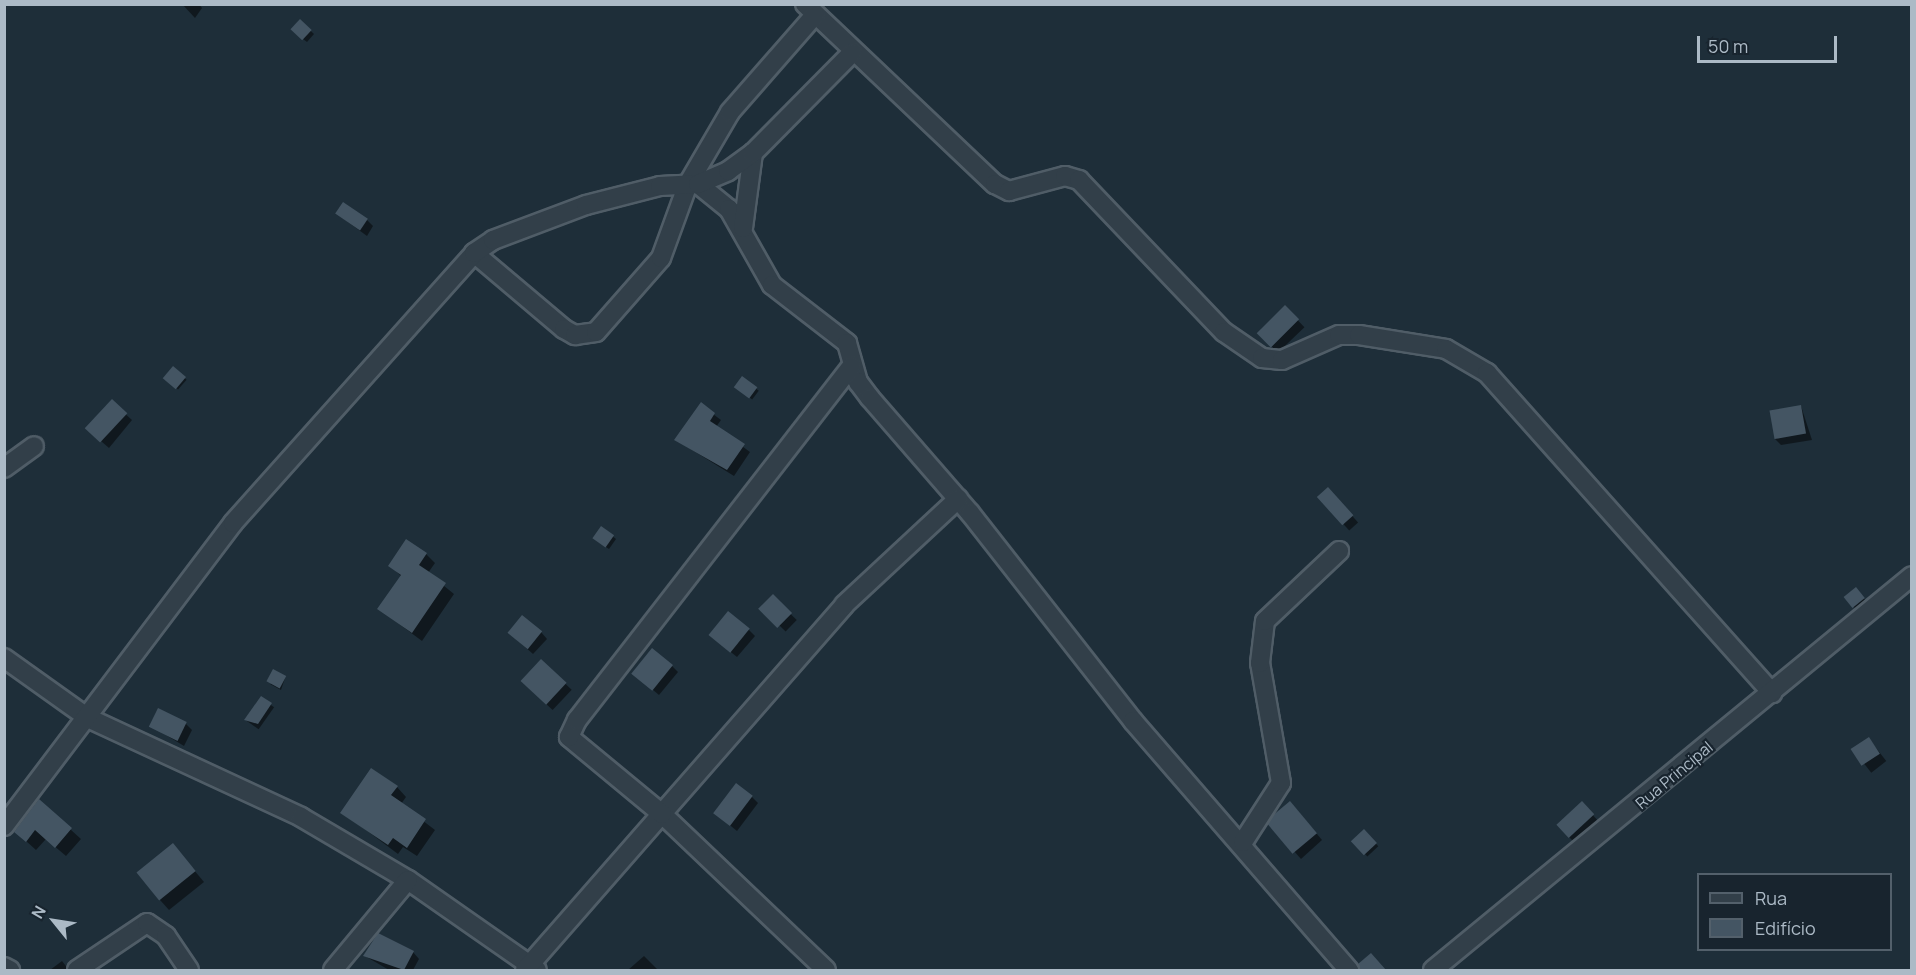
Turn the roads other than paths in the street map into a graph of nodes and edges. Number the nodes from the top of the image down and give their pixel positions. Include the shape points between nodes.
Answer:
1 (810, 10) edge
2 (852, 53) junction
3 (753, 153) junction
4 (693, 184) junction
5 (743, 228) junction
6 (474, 253) junction
7 (852, 366) junction
8 (34, 446) dead end
9 (4, 468) edge
10 (958, 499) junction
11 (1339, 551) dead end
12 (1911, 576) edge
13 (4, 658) edge
14 (1772, 693) junction
15 (87, 718) junction
16 (662, 814) junction
17 (4, 826) edge
18 (1242, 842) junction
19 (408, 880) junction
20 (4, 967) edge
21 (531, 969) edge
22 (10, 970) edge
23 (77, 970) edge
24 (189, 970) edge
25 (333, 970) edge
26 (826, 970) edge
27 (1349, 970) edge
28 (1434, 970) edge

1 - 2 street
1 - 4 street via 730,112
2 - 3 street
2 - 14 street via 995,184 1009,191 1065,176 1079,180 1224,332 1262,358 1282,360 1349,334 1429,345 1470,361 1617,514
3 - 4 street
3 - 5 street
4 - 5 street
4 - 6 street via 586,205 493,240
4 - 6 street via 661,258 597,332 575,335 564,329
5 - 7 street via 772,285 837,331 847,343
6 - 15 street via 241,514
7 - 10 street via 870,398
7 - 16 street via 570,729 571,743
8 - 9 street
10 - 16 street via 843,605
10 - 18 street via 1133,721
11 - 18 street via 1265,621 1260,663 1281,783
12 - 14 street, Rua Principal
13 - 15 street
14 - 28 street, Rua Principal
15 - 17 street
15 - 19 street via 301,817
16 - 21 street
16 - 26 street
18 - 27 street
19 - 21 street
19 - 25 street
20 - 22 street
23 - 24 street via 141,923 156,925

